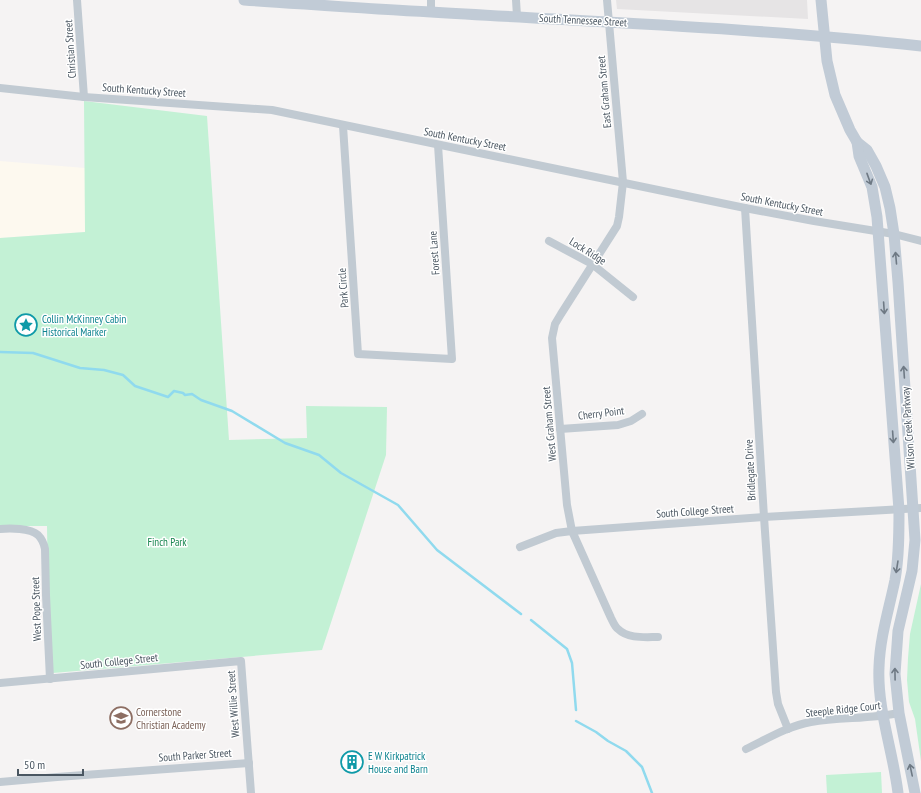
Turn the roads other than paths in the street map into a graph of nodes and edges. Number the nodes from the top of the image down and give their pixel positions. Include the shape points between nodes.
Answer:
1 (77, 0) edge
2 (244, 0) edge
3 (431, 0) edge
4 (516, 0) edge
5 (607, 0) edge
6 (821, 0) edge
7 (431, 12) junction
8 (517, 16) junction
9 (609, 22) junction
10 (825, 36) junction
11 (921, 46) edge
12 (0, 88) edge
13 (84, 97) junction
14 (343, 126) junction
15 (857, 142) junction
16 (438, 145) junction
17 (623, 182) junction
18 (745, 208) junction
19 (878, 232) junction
20 (894, 234) junction
21 (549, 241) dead end
22 (921, 241) edge
23 (592, 264) junction
24 (633, 297) dead end
25 (452, 359) joint
26 (642, 414) dead end
27 (560, 428) junction
28 (917, 508) edge
29 (899, 510) junction
30 (764, 517) junction
31 (0, 529) edge
32 (572, 531) junction
33 (520, 547) dead end
34 (658, 636) dead end
35 (241, 660) joint
36 (50, 679) junction
37 (0, 683) edge
38 (899, 713) junction
39 (884, 716) junction
40 (788, 729) junction
41 (746, 749) dead end
42 (249, 763) junction
43 (0, 782) edge
44 (251, 793) edge
45 (898, 793) edge
46 (915, 793) edge

1 - 13 street, Christian Street
2 - 7 main road, South Tennessee Street
3 - 7 street
4 - 8 street
5 - 9 street, East Graham Street
6 - 10 main road, Wilson Creek Parkway
7 - 8 main road, South Tennessee Street
8 - 9 main road, South Tennessee Street
9 - 10 main road, South Tennessee Street
9 - 17 street, East Graham Street
10 - 11 main road, South Tennessee Street
10 - 15 main road, Wilson Creek Parkway via 832,86
12 - 13 street, South Kentucky Street
13 - 14 street, South Kentucky Street via 272,110
14 - 16 street, South Kentucky Street
14 - 25 street, Park Circle via 358,354
15 -> 19 main road, Wilson Creek Parkway via 859,156 872,187
15 - 20 main road, Wilson Creek Parkway via 867,150 881,177
16 - 17 street, South Kentucky Street
16 - 25 street, Forest Lane
17 - 18 street, South Kentucky Street
17 - 23 street, West Graham Street via 617,226
18 - 19 street, South Kentucky Street
18 - 30 street, Bridlegate Drive
19 - 20 street, South Kentucky Street
19 -> 29 main road, Wilson Creek Parkway
20 - 22 street, South Kentucky Street
28 -> 20 main road, Wilson Creek Parkway
21 - 23 street, Lock Ridge
23 - 24 street, Lock Ridge
23 - 27 street, West Graham Street via 555,324 552,338
26 - 27 street, Cherry Point via 618,425
27 - 32 street, West Graham Street via 567,506
28 - 29 street, South College Street
38 -> 28 main road, Wilson Creek Parkway via 895,661 900,619 914,561
29 - 30 street, South College Street
29 -> 39 main road, Wilson Creek Parkway via 898,557 880,651 879,678
30 - 32 street, South College Street
30 - 40 street, Bridlegate Drive via 776,692
31 - 36 street, West Pope Street via 12,528 32,532 42,539 45,549
32 - 33 street, South College Street via 556,533
32 - 34 street, West Graham Street via 618,629 627,635 640,638
35 - 36 street, South College Street
35 - 42 street, West Willie Street
36 - 37 street, South College Street
38 - 39 street, Steeple Ridge Court
46 -> 38 main road, Wilson Creek Parkway
39 - 40 street, Steeple Ridge Court via 811,722
39 - 45 main road, Wilson Creek Parkway
40 - 41 street, Steeple Ridge Court
42 - 43 street, South Parker Street
42 - 44 street, West Willie Street

